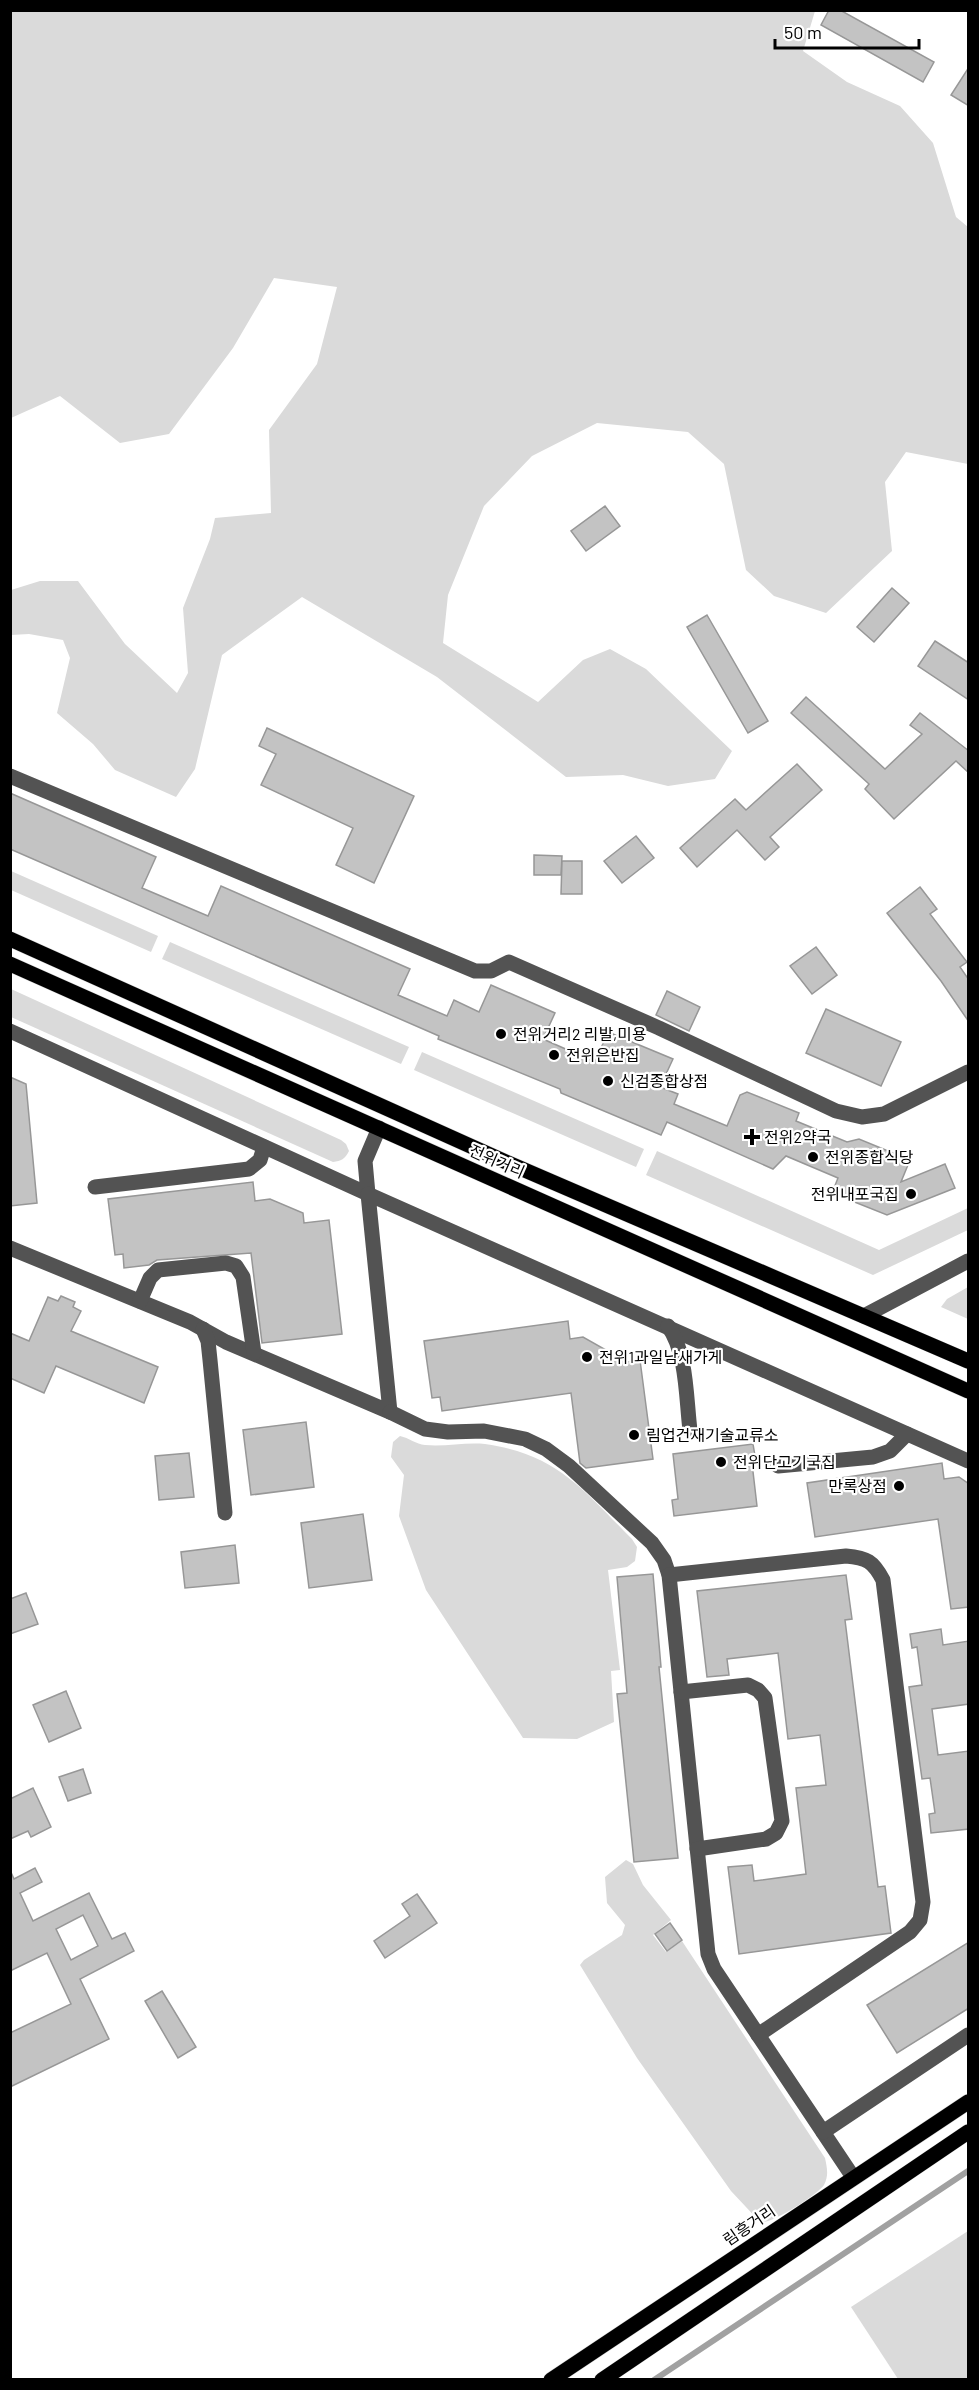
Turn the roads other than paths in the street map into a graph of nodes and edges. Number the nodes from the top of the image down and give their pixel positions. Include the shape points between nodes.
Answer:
1 (10, 776) edge
2 (10, 939) edge
3 (10, 964) edge
4 (10, 1032) edge
5 (969, 1072) edge
6 (379, 1128) junction
7 (264, 1147) junction
8 (95, 1187) dead end
9 (368, 1194) junction
10 (10, 1248) edge
11 (969, 1261) edge
12 (140, 1302) junction
13 (864, 1316) junction
14 (668, 1326) junction
15 (203, 1329) junction
16 (254, 1353) junction
17 (969, 1361) edge
18 (969, 1391) edge
19 (390, 1412) junction
20 (690, 1430) dead end
21 (907, 1434) junction
22 (969, 1461) edge
23 (778, 1466) dead end
24 (225, 1513) dead end
25 (669, 1575) junction
26 (681, 1692) junction
27 (697, 1849) junction
28 (759, 2035) junction
29 (969, 2035) edge
30 (969, 2102) edge
31 (823, 2132) junction
32 (969, 2132) edge
33 (853, 2177) junction
34 (551, 2379) edge
35 (602, 2379) edge

1 - 5 street via 475,971 491,971 509,962 836,1111 862,1117 884,1114
2 - 13 main road, 전위거리 via 517,1167
3 - 6 main road, 전위거리
4 - 7 street
6 - 9 street via 365,1161
6 - 18 main road, 전위거리
7 - 8 street via 260,1160 249,1169
7 - 9 street
9 - 14 street
9 - 19 street
10 - 12 street
11 - 13 street
12 - 15 street
12 - 16 street via 150,1278 158,1270 226,1263 236,1266 243,1276
13 - 17 main road, 전위거리
14 - 20 street via 680,1350
14 - 21 street
15 - 16 street
15 - 24 street via 210,1360
16 - 19 street
19 - 25 street via 425,1429 484,1431 525,1439 546,1449 651,1543
21 - 22 street
21 - 23 street via 890,1451 873,1457
25 - 26 street
25 - 28 street via 846,1556 864,1558 876,1566 883,1580 923,1902 920,1920 910,1932
26 - 27 street
26 - 27 street via 748,1686 765,1698 782,1821 776,1833 766,1839
27 - 28 street via 708,1954
28 - 31 street
29 - 31 street
30 - 33 main road, 림흥거리
31 - 33 street
32 - 35 main road
33 - 34 main road, 림흥거리

